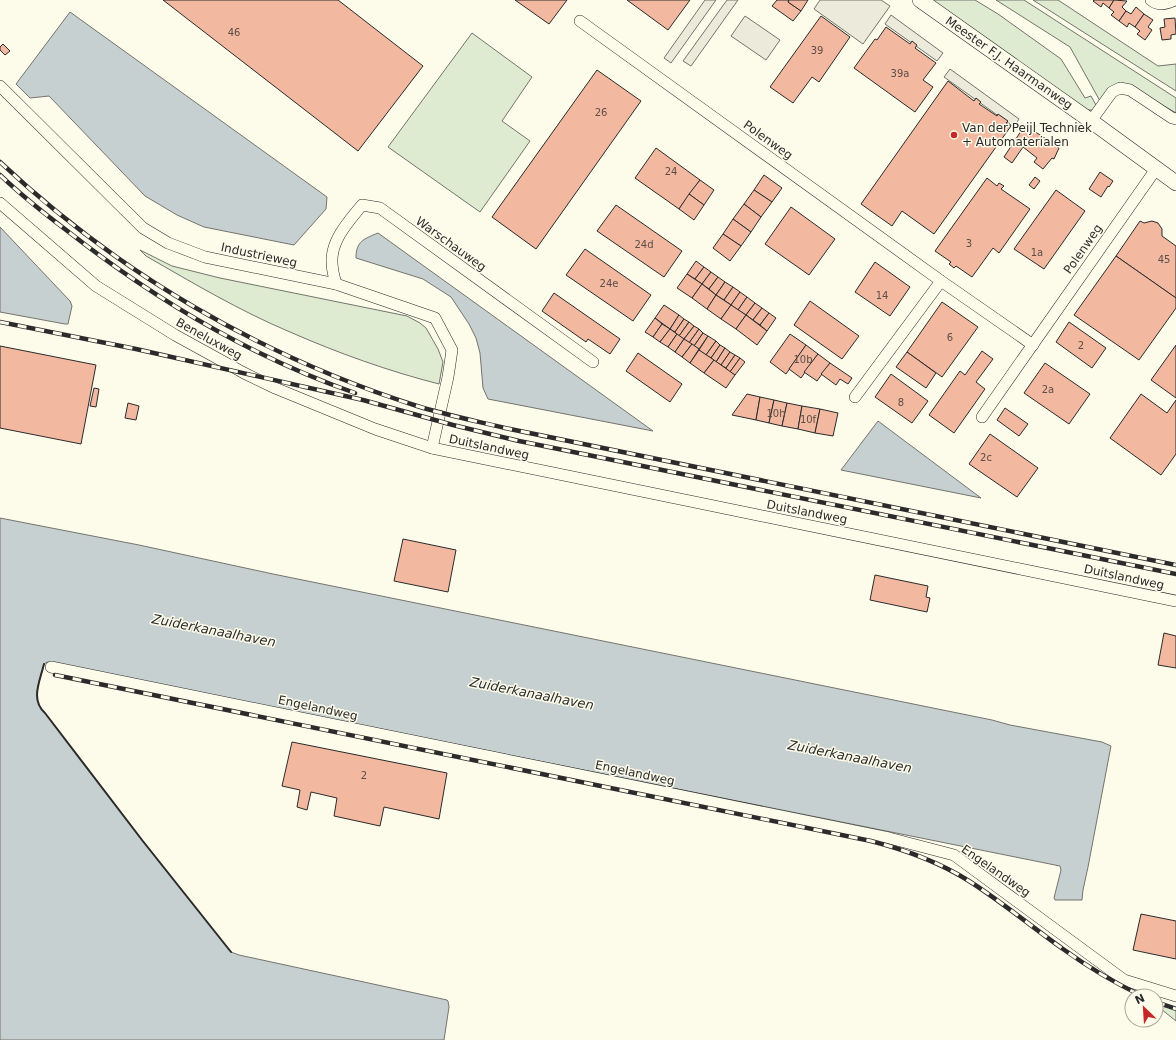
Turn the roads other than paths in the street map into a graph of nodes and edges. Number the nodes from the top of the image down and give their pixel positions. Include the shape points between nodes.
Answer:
1 (920, 0) edge
2 (1150, 0) edge
3 (1175, 0) edge
4 (580, 21) dead end
5 (0, 86) edge
6 (1176, 119) edge
7 (1091, 121) junction
8 (1156, 169) junction
9 (1176, 183) edge
10 (0, 203) edge
11 (942, 281) junction
12 (336, 284) junction
13 (1033, 345) junction
14 (593, 362) dead end
15 (855, 397) dead end
16 (982, 417) dead end
17 (432, 448) junction
18 (1176, 601) edge
19 (51, 667) dead end
20 (1176, 996) edge

1 - 7 main road, Meester F.J. Haarmanweg
2 - 3 street via 1166,4
4 - 11 street, Polenweg
5 - 12 street, Industrieweg via 143,228 168,243 205,257
6 - 7 street via 1130,90 1120,88 1112,92
7 - 8 main road, Meester F.J. Haarmanweg
8 - 9 main road, Meester F.J. Haarmanweg
8 - 13 street, Polenweg
10 - 17 street, Beneluxweg via 96,286 175,336 275,388 375,429
11 - 13 street, Polenweg
11 - 15 street
12 - 14 street, Warschauweg via 332,261 343,228 362,205 380,208
12 - 17 street, Industrieweg via 435,318 452,350
13 - 16 street, Polenweg
17 - 18 street, Duitslandweg
19 - 20 street, Engelandweg via 889,838 954,855 1124,980

